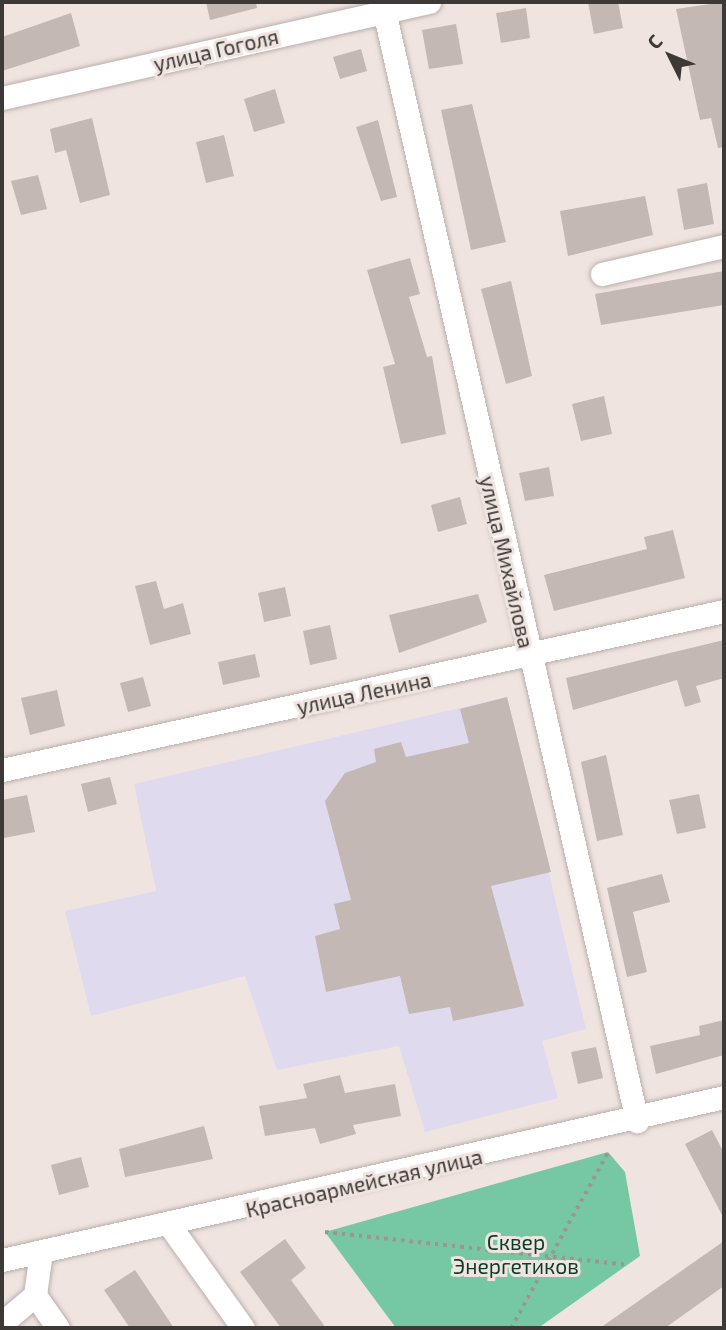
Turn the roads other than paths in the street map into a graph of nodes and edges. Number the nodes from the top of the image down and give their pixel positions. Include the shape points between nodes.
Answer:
1 (429, 2) edge
2 (383, 7) edge
3 (2, 98) edge
4 (724, 246) edge
5 (602, 274) dead end
6 (724, 611) edge
7 (528, 658) junction
8 (2, 770) edge
9 (724, 1097) edge
10 (637, 1121) junction
11 (170, 1226) junction
12 (41, 1252) junction
13 (2, 1260) edge
14 (35, 1295) junction
15 (2, 1322) edge
16 (58, 1328) edge
17 (243, 1328) edge

1 - 2 street, улица Гоголя
2 - 3 street, улица Гоголя
2 - 7 street, улица Михайлова
4 - 5 street
6 - 7 street, улица Ленина
7 - 8 street, улица Ленина
7 - 10 street, улица Михайлова
9 - 10 street, Красноармейская улица
10 - 11 street, Красноармейская улица
11 - 12 street, Красноармейская улица
11 - 17 street
12 - 13 street, Красноармейская улица
12 - 14 street
14 - 15 street
14 - 16 street

